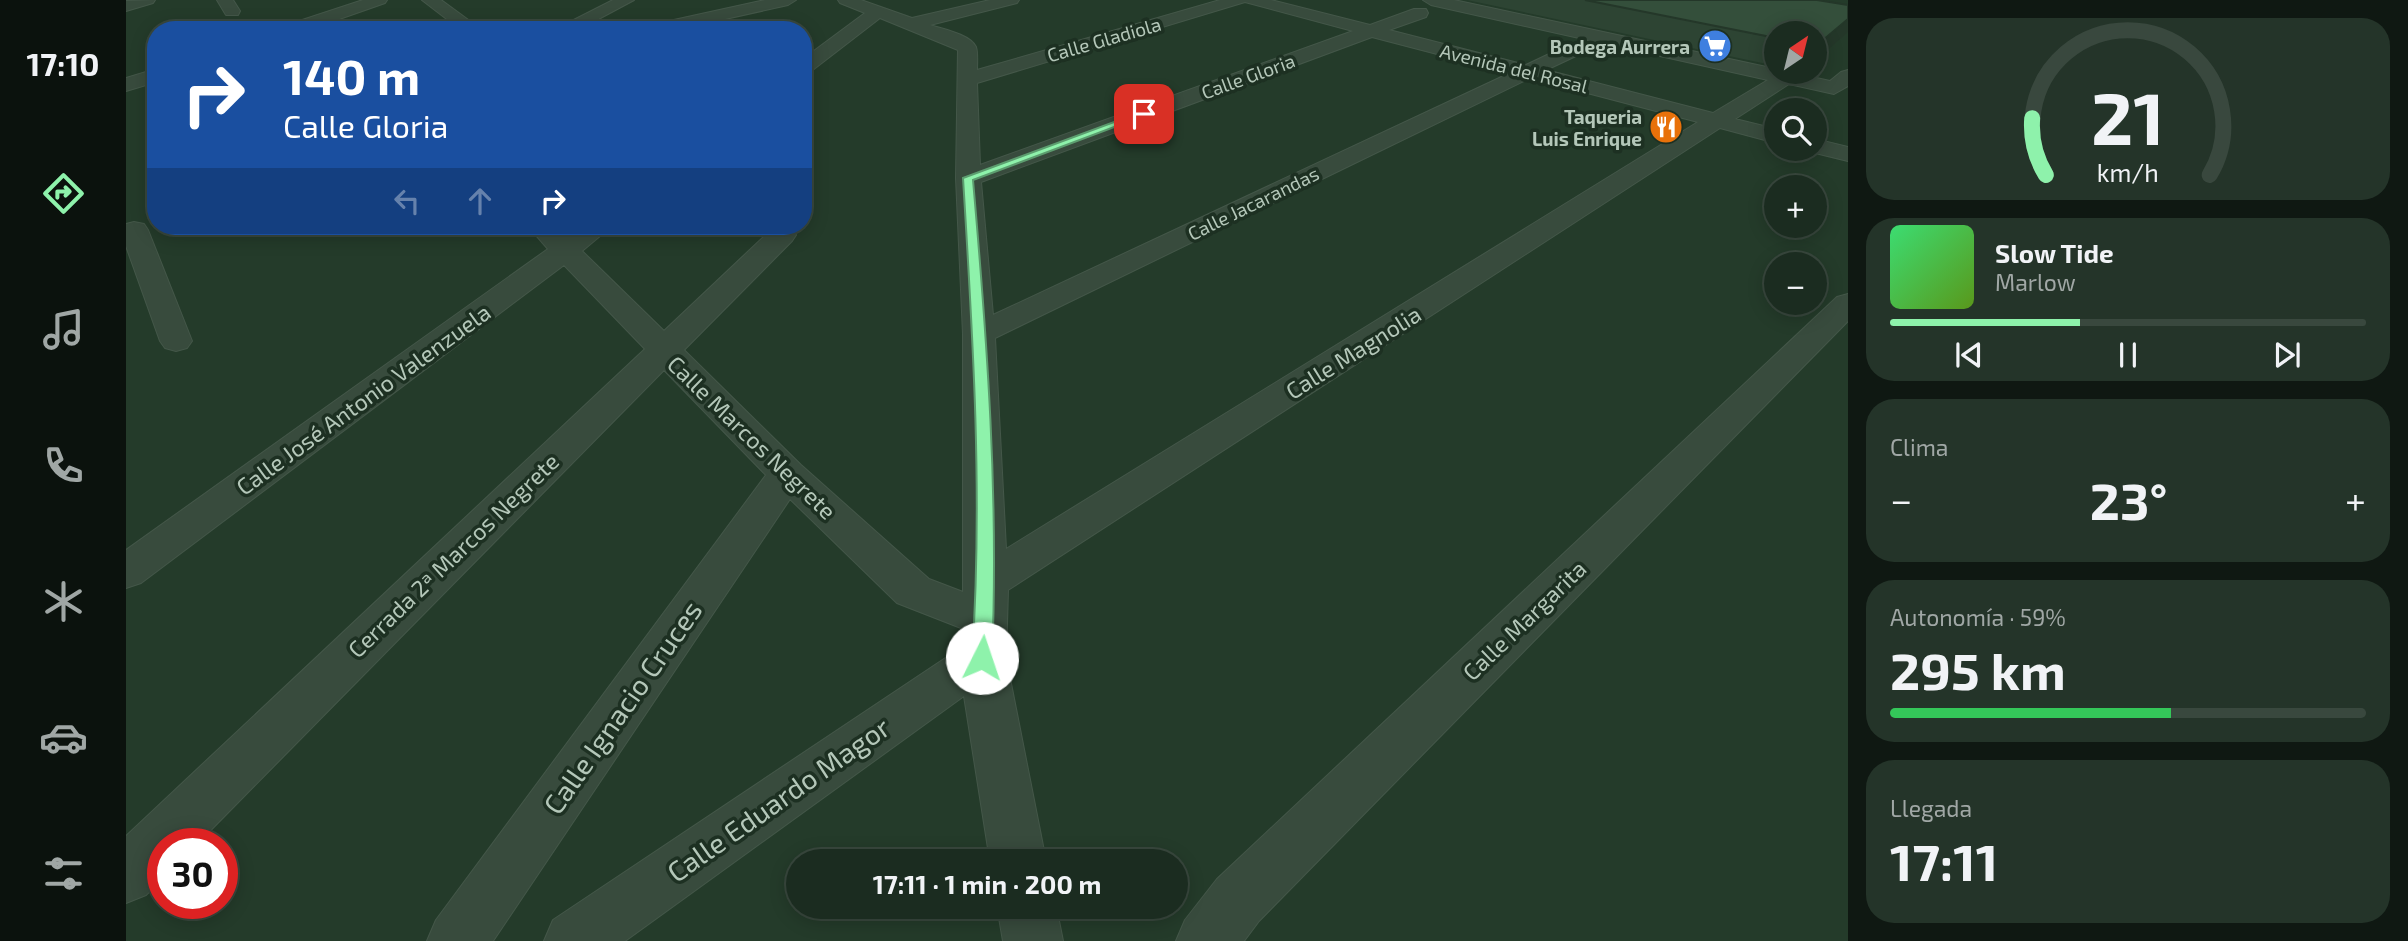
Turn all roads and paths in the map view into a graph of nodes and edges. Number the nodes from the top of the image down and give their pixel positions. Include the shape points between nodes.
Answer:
1 (147, 0) edge
2 (315, 0) edge
3 (379, 0) edge
4 (430, 0) edge
5 (788, 0) edge
6 (845, 0) edge
7 (964, 0) edge
8 (1011, 0) edge
9 (1238, 0) edge
10 (1252, 0) edge
11 (618, 1) edge
12 (126, 6) edge
13 (1425, 6) edge
14 (984, 7) junction
15 (877, 12) junction
16 (331, 16) junction
17 (316, 21) edge
18 (336, 21) edge
19 (460, 21) edge
20 (580, 21) edge
21 (692, 21) edge
22 (911, 24) junction
23 (1371, 31) junction
24 (1571, 51) dead end
25 (812, 61) edge
26 (1527, 71) junction
27 (1764, 73) edge
28 (1848, 76) edge
29 (147, 78) edge
30 (969, 79) junction
31 (1775, 84) edge
32 (1817, 84) edge
33 (126, 85) edge
34 (1719, 121) junction
35 (1764, 133) edge
36 (1827, 149) edge
37 (1848, 154) edge
38 (968, 178) junction
39 (139, 227) edge
40 (782, 235) dead end
41 (553, 238) edge
42 (1848, 303) edge
43 (979, 334) junction
44 (176, 341) dead end
45 (662, 350) junction
46 (787, 474) junction
47 (126, 572) edge
48 (984, 619) junction
49 (1016, 849) edge
50 (126, 876) edge
51 (1028, 919) edge
52 (457, 941) edge
53 (574, 941) edge
54 (1032, 941) edge
55 (1206, 941) edge

1 - 12 street
2 - 16 street
3 - 16 street
4 - 19 street
5 - 21 street
6 - 15 street
7 - 14 street
8 - 14 street
9 - 30 street, Calle Gladiola
10 - 23 street, Avenida del Rosal
11 - 20 street
13 - 23 street, Calle Gloria
13 - 27 street
14 - 22 street
15 - 22 street
15 - 25 street
16 - 17 street
16 - 18 street
22 - 30 street via 967,48
23 - 26 street, Avenida del Rosal
23 - 38 street, Calle Gloria
24 - 26 street, Calle Jacarandas
26 - 34 street, Avenida del Rosal
26 - 43 street, Calle Jacarandas
28 - 32 street via 1834,88
29 - 33 street
30 - 38 street
31 - 34 street, Calle Magnolia
34 - 35 street, Avenida del Rosal
34 - 48 street, Calle Magnolia
36 - 37 street
38 - 43 street
39 - 44 street
40 - 45 street, Cerrada 2ª Marcos Negrete
41 - 45 street, Calle Marcos Negrete
41 - 47 street, Calle José Antonio Valenzuela
42 - 55 street, Calle Margarita via 1238,900
43 - 48 street
45 - 46 street, Calle Marcos Negrete
45 - 50 street, Cerrada 2ª Marcos Negrete
46 - 48 street, Calle Marcos Negrete via 913,591
46 - 52 street, Calle Ignacio Cruces
48 - 49 street
48 - 53 street, Calle Eduardo Magor
51 - 54 street

